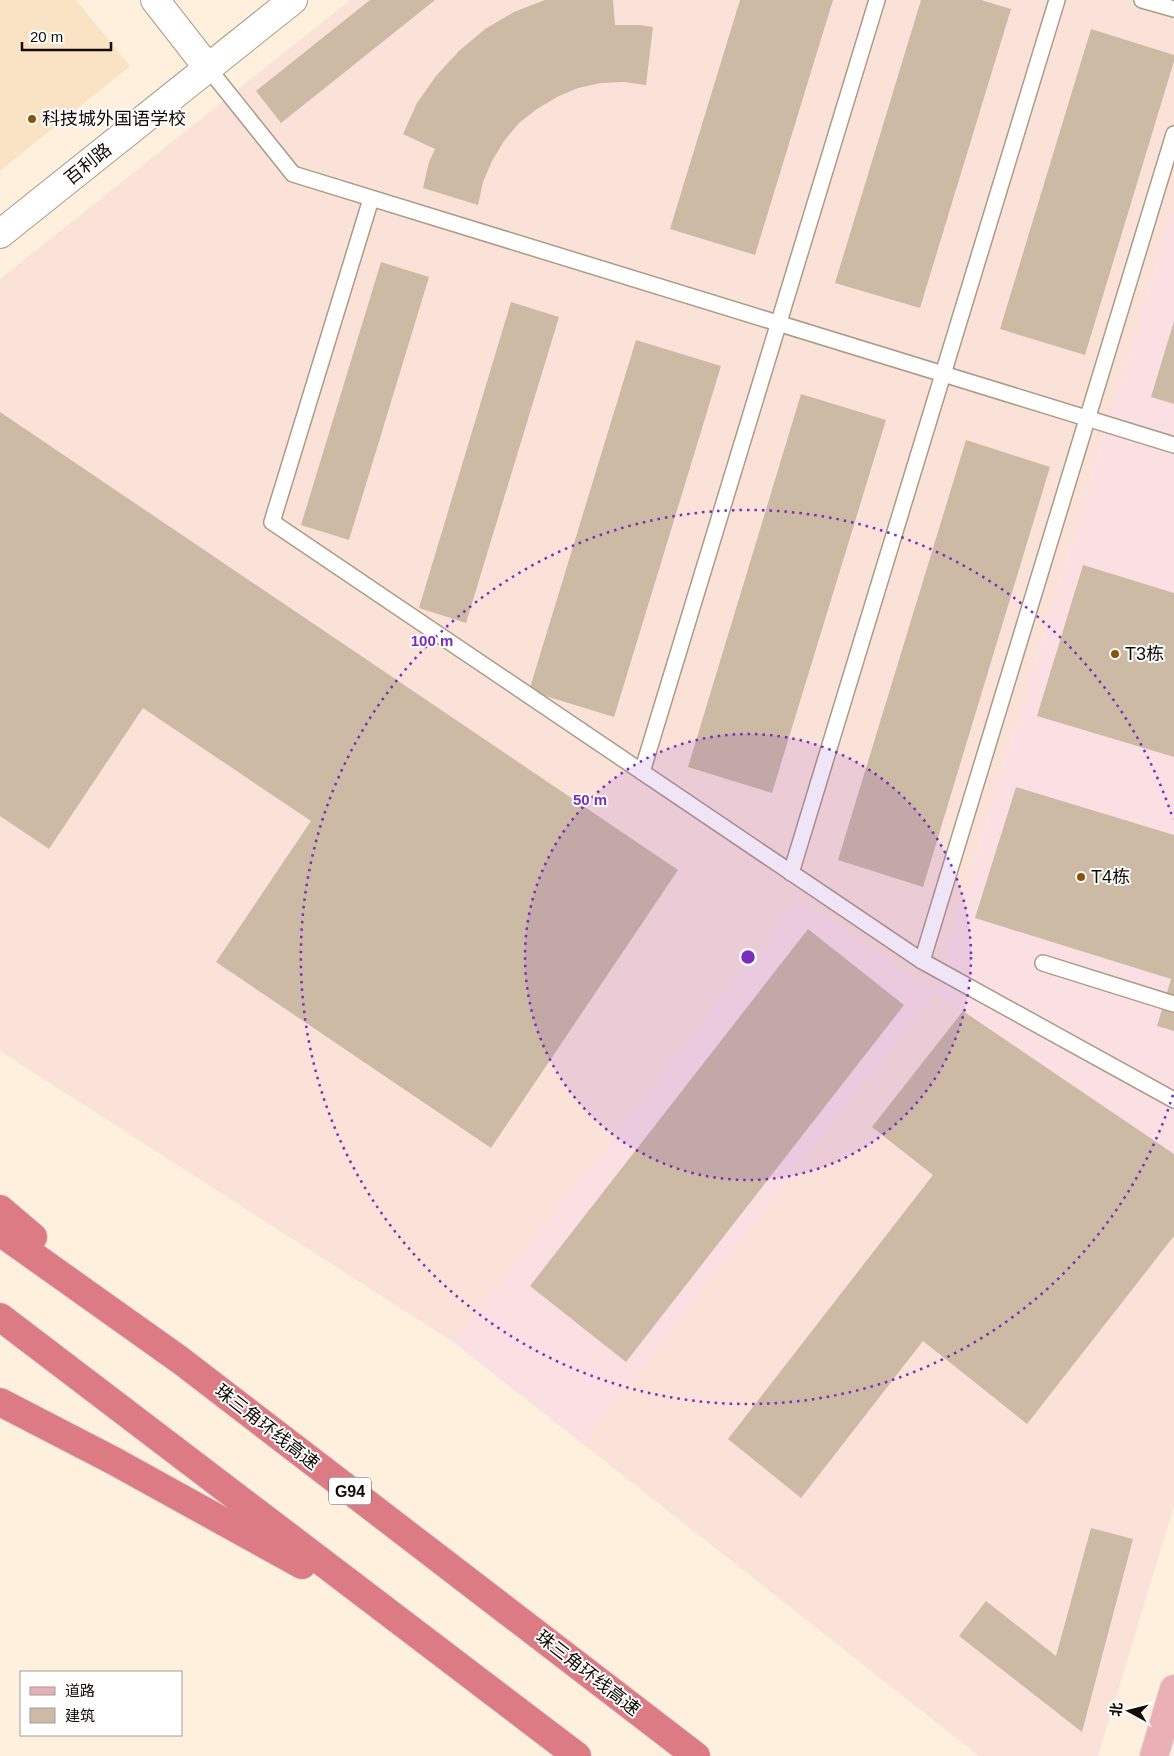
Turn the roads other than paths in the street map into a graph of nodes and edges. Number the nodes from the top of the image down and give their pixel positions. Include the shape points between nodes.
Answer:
1 (155, 0) edge
2 (293, 0) edge
3 (877, 0) edge
4 (1057, 0) edge
5 (1142, 0) edge
6 (1174, 9) edge
7 (208, 68) junction
8 (1174, 134) edge
9 (371, 198) junction
10 (0, 234) edge
11 (778, 324) junction
12 (943, 374) junction
13 (1088, 418) junction
14 (1174, 445) edge
15 (642, 772) junction
16 (791, 873) junction
17 (922, 961) junction
18 (1043, 963) dead end
19 (1174, 1004) edge
20 (1174, 1100) edge
21 (0, 1209) edge
22 (0, 1232) edge
23 (0, 1317) edge
24 (180, 1360) junction
25 (0, 1402) edge
26 (385, 1611) junction
27 (1174, 1688) edge
28 (577, 1756) edge
29 (696, 1756) edge
30 (1154, 1756) edge

1 - 7 street
2 - 7 street, 百利路
3 - 11 lane
4 - 12 lane
5 - 6 lane
7 - 9 lane via 293,174
7 - 10 street, 百利路
8 - 13 lane
9 - 11 lane
9 - 15 lane via 272,522
11 - 12 lane
11 - 15 lane
12 - 13 lane
12 - 16 lane
13 - 14 lane
13 - 17 lane
15 - 16 lane
16 - 17 lane
17 - 20 lane
18 - 19 lane
21 - 24 highway
22 - 24 highway, 珠三角环线高速 / G94
23 - 26 highway
24 - 29 highway, 珠三角环线高速 / G94
25 - 26 highway via 114,1461
26 - 28 highway
27 - 30 main road

